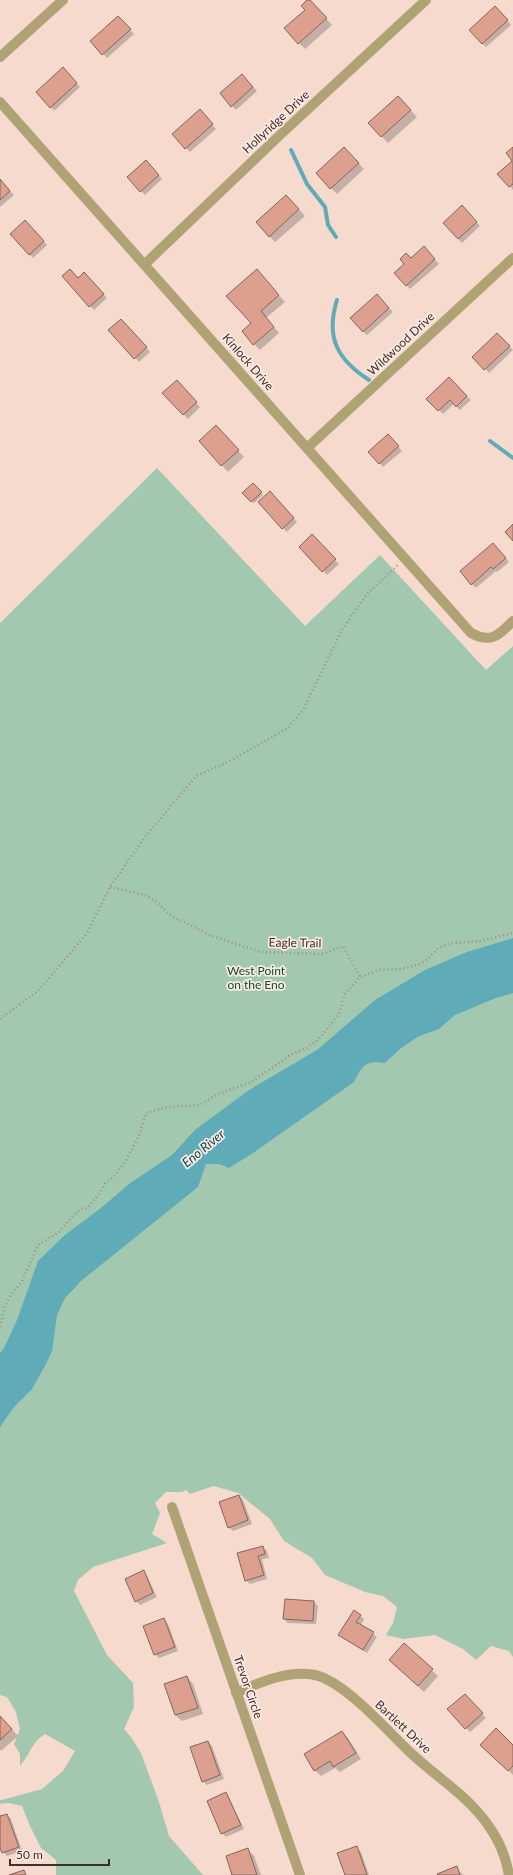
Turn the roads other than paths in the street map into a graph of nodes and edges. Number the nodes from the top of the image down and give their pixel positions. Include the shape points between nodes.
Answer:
1 (63, 0) edge
2 (426, 0) edge
3 (0, 57) edge
4 (0, 102) edge
5 (513, 258) edge
6 (145, 264) junction
7 (307, 448) junction
8 (513, 621) edge
9 (172, 1507) dead end
10 (236, 1693) junction
11 (300, 1875) edge
12 (509, 1875) edge

1 - 3 street
2 - 6 street, Hollyridge Drive
4 - 6 street, Kinlock Drive
5 - 7 street, Wildwood Drive
6 - 7 street, Kinlock Drive
7 - 8 street, Kinlock Drive via 471,633 479,637 493,637 500,634
9 - 10 street, Trevor Circle
10 - 11 street, Trevor Circle
10 - 12 street, Bartlett Drive via 287,1675 309,1674 330,1681 359,1703 474,1808 501,1847

